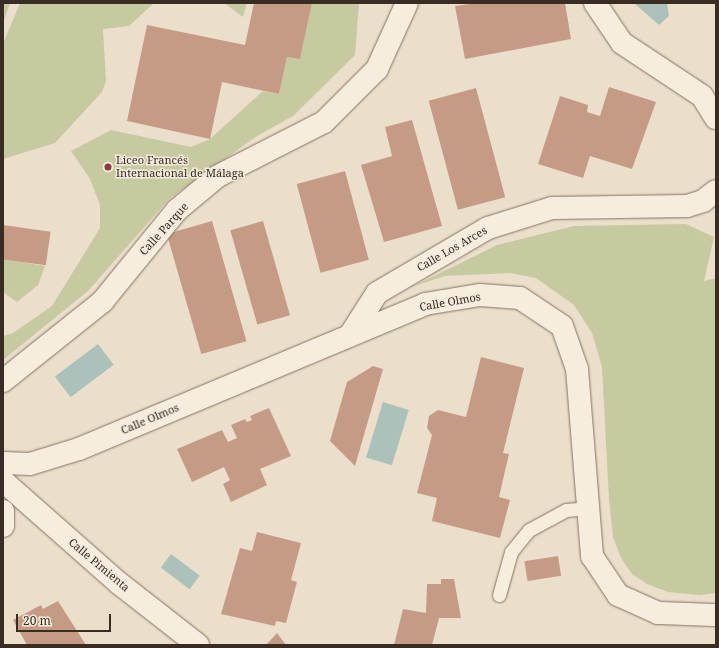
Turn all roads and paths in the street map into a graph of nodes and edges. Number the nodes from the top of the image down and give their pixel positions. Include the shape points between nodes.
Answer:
1 (407, 3) edge
2 (595, 3) edge
3 (709, 95) edge
4 (716, 118) edge
5 (716, 191) edge
6 (352, 332) junction
7 (3, 381) edge
8 (3, 463) edge
9 (3, 481) edge
10 (587, 508) junction
11 (3, 511) edge
12 (3, 526) edge
13 (499, 595) dead end
14 (716, 615) edge
15 (198, 645) edge

1 - 7 street, Calle Parque via 377,69 324,122 218,176 177,210 102,302
2 - 3 street via 622,42
3 - 4 street
5 - 6 street, Calle Los Arces via 703,201 687,206 552,208 488,228 377,293
6 - 8 street, Calle Olmos via 79,449 30,464
6 - 10 street, Calle Olmos via 425,304 480,295 520,298 562,326 577,369
9 - 15 street, Calle Pimienta via 114,578
10 - 13 lane via 566,510 529,530 511,552
10 - 14 street, Calle Olmos via 592,556 618,595 658,613
11 - 12 street

